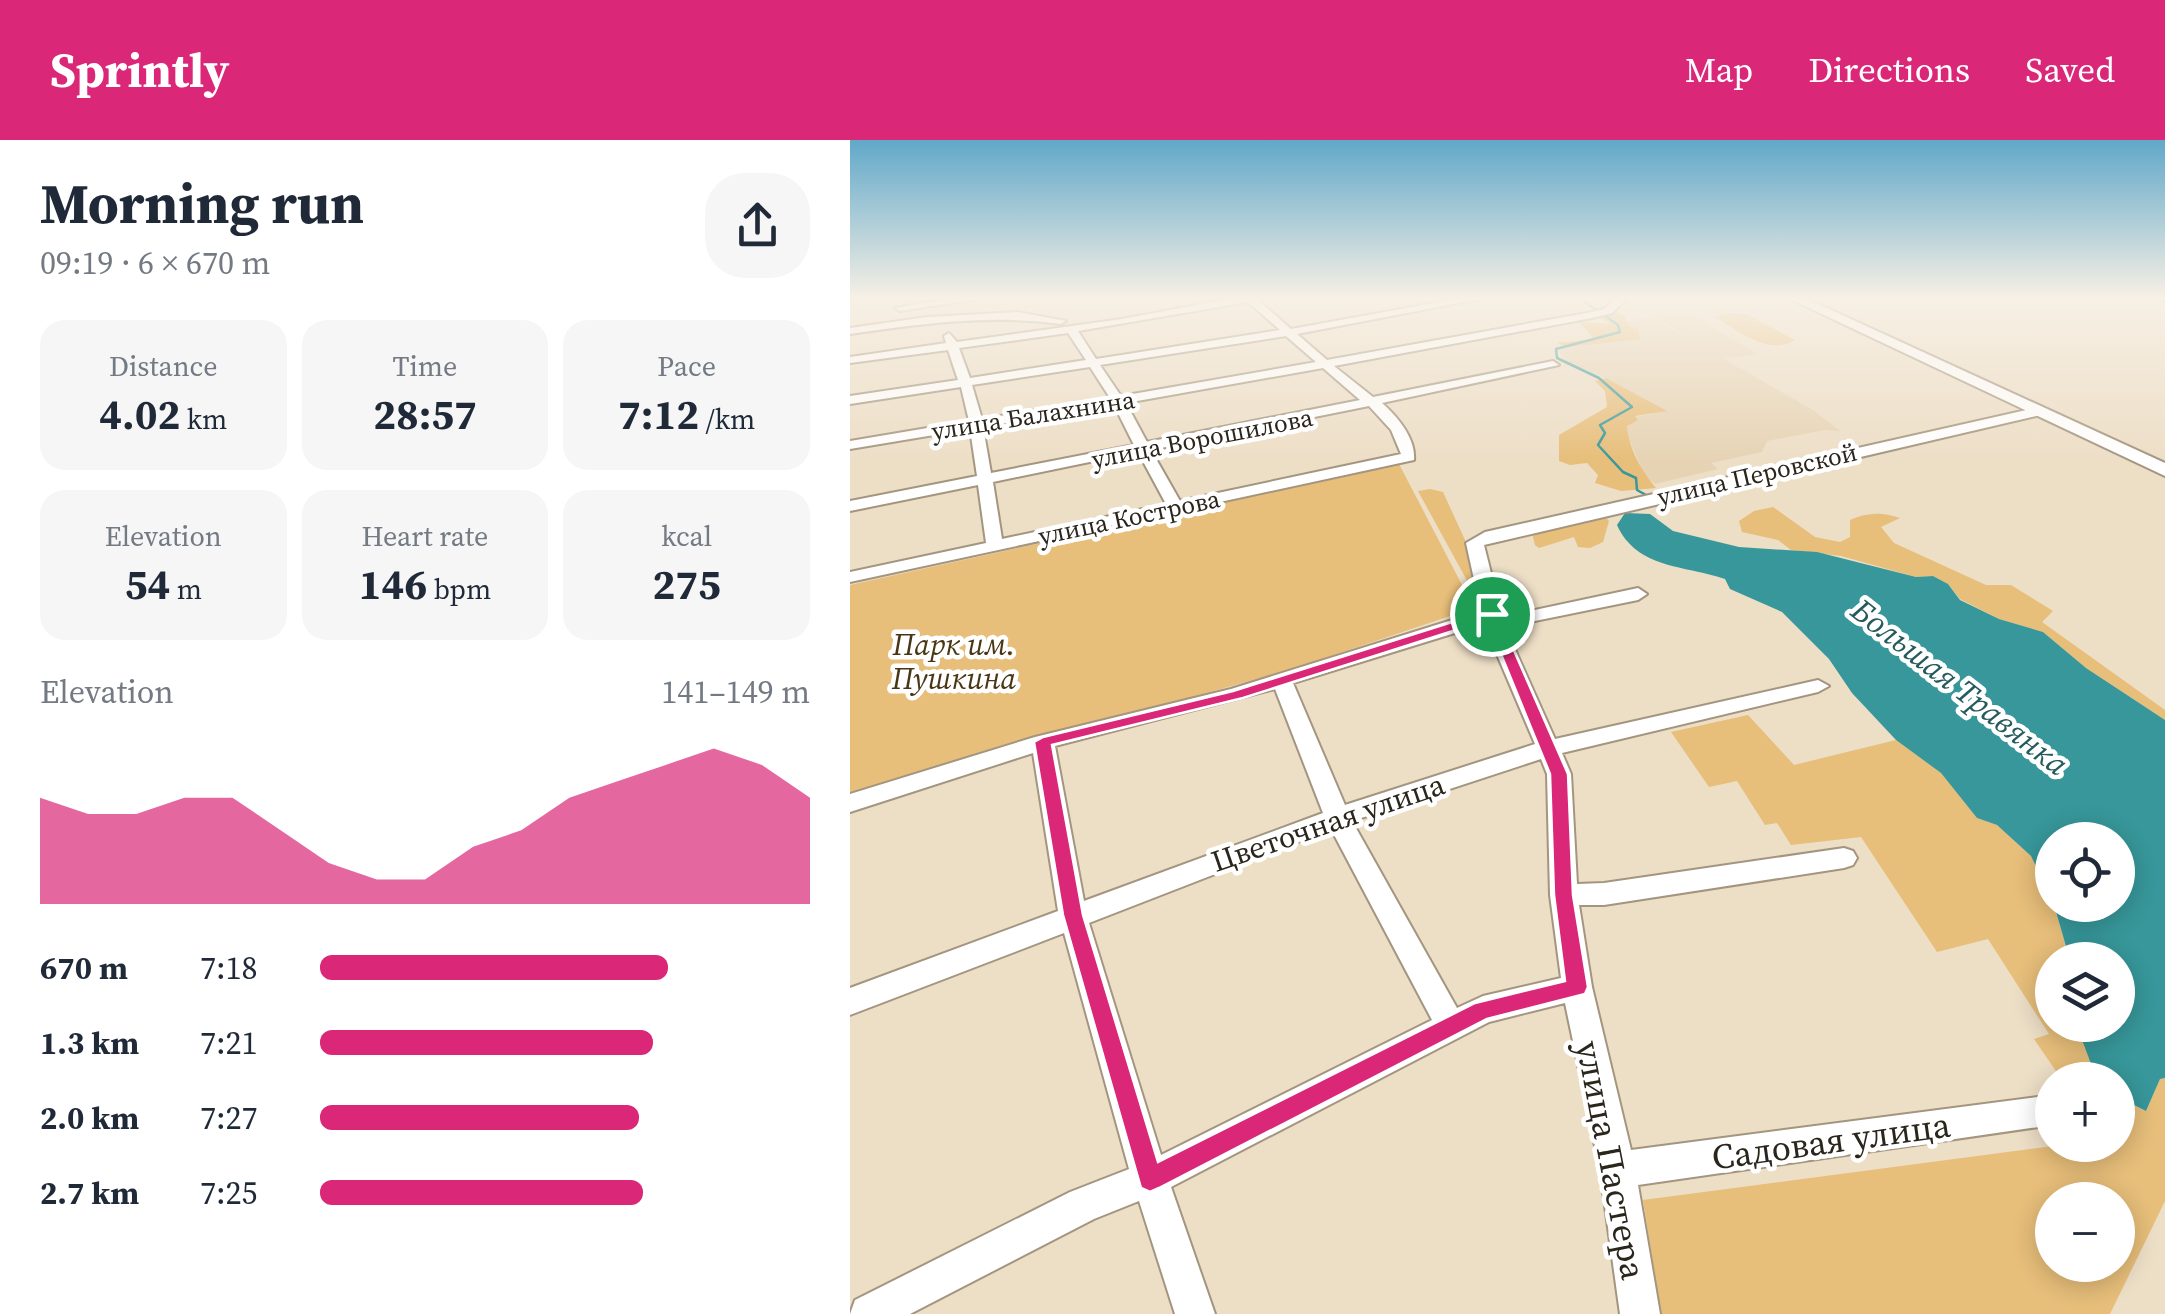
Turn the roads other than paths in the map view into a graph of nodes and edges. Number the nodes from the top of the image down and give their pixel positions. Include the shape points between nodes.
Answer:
1 (910, 352) edge
2 (955, 352) edge
3 (1087, 352) edge
4 (1166, 352) edge
5 (1313, 352) edge
6 (1382, 352) edge
7 (1911, 352) edge
8 (850, 360) edge
9 (1324, 362) junction
10 (1095, 363) junction
11 (1553, 365) dead end
12 (968, 383) junction
13 (850, 400) edge
14 (1118, 400) junction
15 (1376, 402) junction
16 (2040, 411) junction
17 (976, 424) junction
18 (850, 445) edge
19 (1144, 450) junction
20 (2165, 470) edge
21 (982, 481) junction
22 (850, 506) edge
23 (1175, 508) junction
24 (1475, 543) joint
25 (994, 546) junction
26 (850, 577) edge
27 (1638, 594) dead end
28 (1493, 619) junction
29 (1282, 681) junction
30 (1818, 686) dead end
31 (1043, 742) junction
32 (1548, 748) junction
33 (850, 803) edge
34 (1338, 817) junction
35 (1844, 858) dead end
36 (1564, 895) junction
37 (1073, 915) junction
38 (1577, 987) junction
39 (850, 1002) edge
40 (1451, 1026) junction
41 (2035, 1113) edge
42 (1618, 1170) junction
43 (1150, 1179) junction
44 (869, 1314) edge
45 (1195, 1314) edge
46 (1640, 1314) edge

1 - 8 street
2 - 12 street
3 - 10 street
4 - 10 street
5 - 9 street
6 - 9 street, улица Балахнина
7 - 16 street
9 - 14 street, улица Балахнина
9 - 15 street
10 - 12 street
10 - 14 street
11 - 15 street, улица Ворошилова
12 - 13 street
12 - 17 street
14 - 17 street, улица Балахнина
14 - 19 street
15 - 19 street, улица Ворошилова
15 - 23 street, улица Кострова via 1409,458
16 - 20 street
16 - 24 street, улица Перовской
17 - 18 street, улица Балахнина
17 - 21 street
19 - 21 street, улица Ворошилова
19 - 23 street
21 - 22 street, улица Ворошилова
21 - 25 street
23 - 25 street, улица Кострова
24 - 28 street, улица Пастера
25 - 26 street, улица Кострова
27 - 28 street
28 - 29 street
28 - 32 street, улица Пастера
29 - 31 street
29 - 34 street
30 - 32 street, Цветочная улица
31 - 33 street
31 - 37 street
32 - 34 street, Цветочная улица
32 - 36 street, улица Пастера via 1559,774
34 - 37 street, Цветочная улица
34 - 40 street
35 - 36 street
36 - 38 street, улица Пастера
37 - 39 street, Цветочная улица
37 - 43 street
38 - 40 street via 1483,1010
38 - 42 street, улица Пастера
40 - 43 street
41 - 42 street, Садовая улица
42 - 46 street, улица Пастера
43 - 44 street via 1083,1205
43 - 45 street

